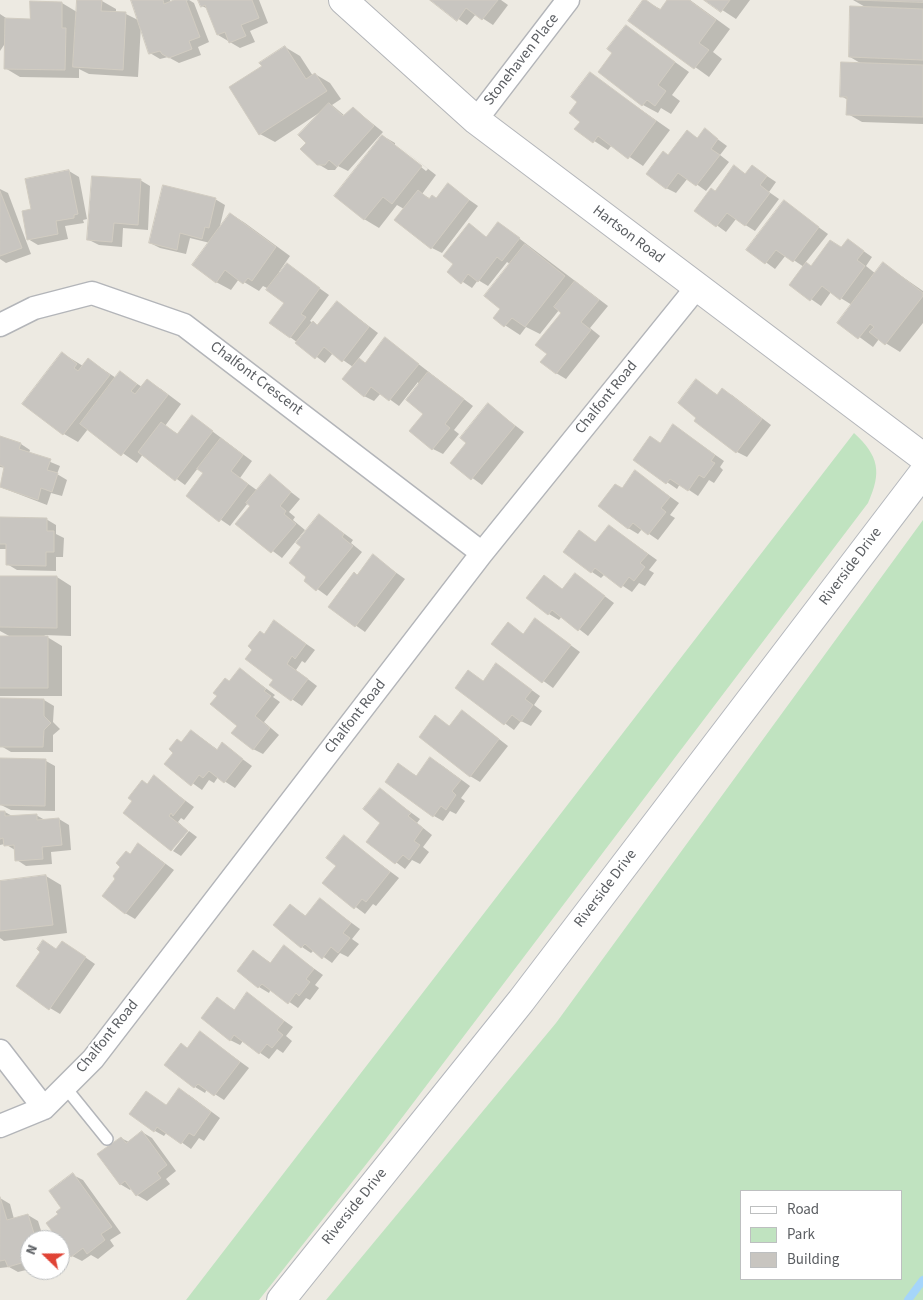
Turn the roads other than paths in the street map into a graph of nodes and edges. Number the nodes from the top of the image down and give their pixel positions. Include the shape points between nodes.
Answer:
1 (343, 0) edge
2 (568, 0) edge
3 (476, 120) junction
4 (697, 287) junction
5 (0, 325) edge
6 (923, 457) edge
7 (923, 473) edge
8 (482, 553) junction
9 (0, 1050) edge
10 (65, 1087) junction
11 (44, 1108) junction
12 (0, 1126) edge
13 (107, 1139) dead end
14 (281, 1300) edge

1 - 3 main road, Hartson Road
2 - 3 street, Stonehaven Place
3 - 4 main road, Hartson Road
4 - 6 main road, Hartson Road
4 - 8 street, Chalfont Road
5 - 8 street, Chalfont Crescent via 34,308 92,294 184,325
7 - 14 main road, Riverside Drive via 521,1001
8 - 10 street, Chalfont Road via 93,1059
9 - 11 street
10 - 11 street, Chalfont Road
10 - 13 lane
11 - 12 street, Chalfont Road

